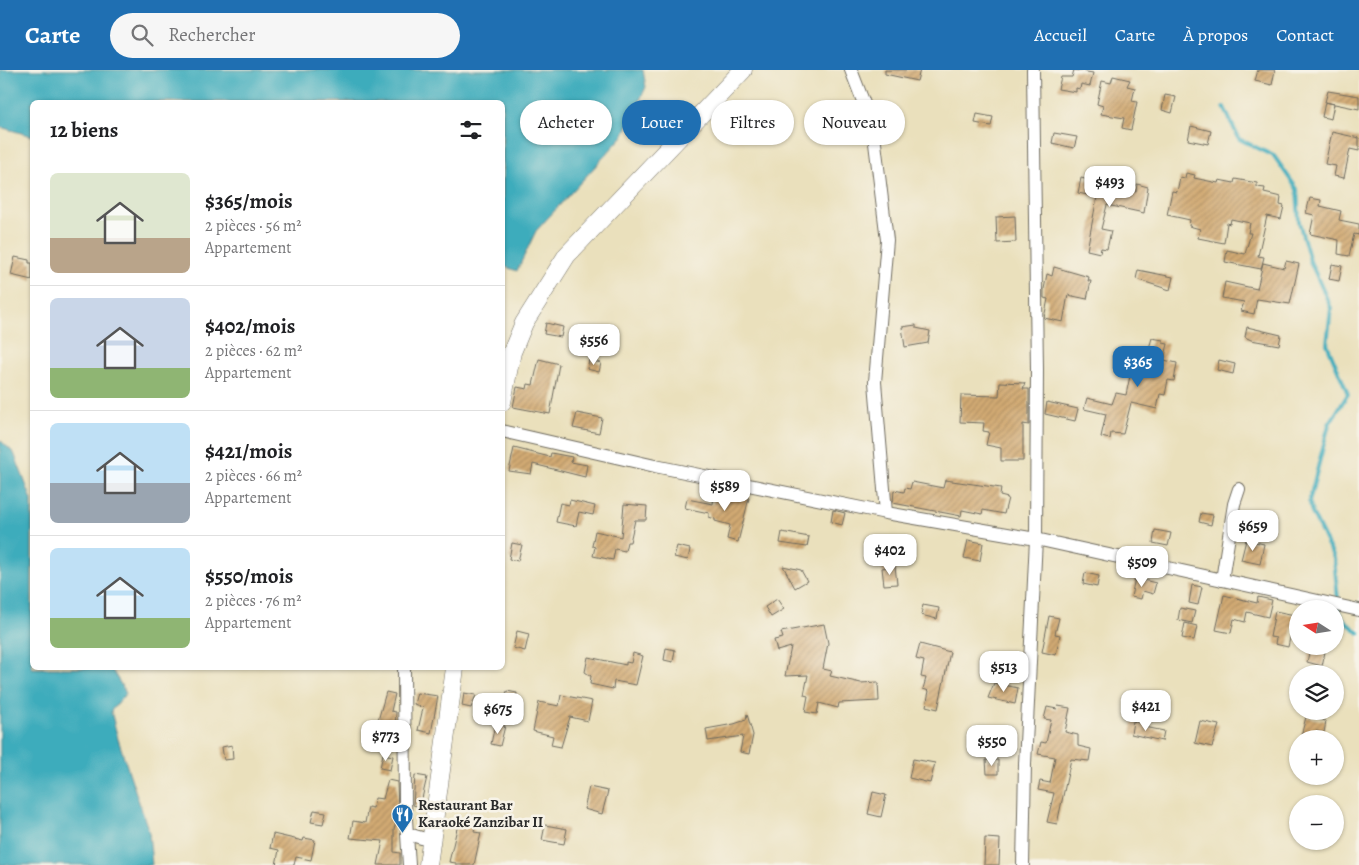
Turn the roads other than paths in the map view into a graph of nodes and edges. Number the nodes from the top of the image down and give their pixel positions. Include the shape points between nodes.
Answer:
1 (743, 70) edge
2 (850, 70) edge
3 (1032, 70) edge
4 (507, 351) edge
5 (505, 371) edge
6 (505, 432) edge
7 (1239, 489) dead end
8 (886, 513) junction
9 (1036, 539) junction
10 (1222, 580) junction
11 (1356, 610) edge
12 (404, 670) edge
13 (456, 670) edge
14 (408, 834) junction
15 (432, 840) junction
16 (409, 865) edge
17 (428, 865) edge
18 (1023, 865) edge

1 - 4 main road via 567,255
2 - 8 street via 873,127 887,240 875,382
3 - 9 street
4 - 5 main road
6 - 8 street
7 - 10 street
8 - 9 street
9 - 10 street
9 - 18 street
10 - 11 street
12 - 14 street
13 - 15 main road
14 - 15 street
14 - 16 street
15 - 17 main road

